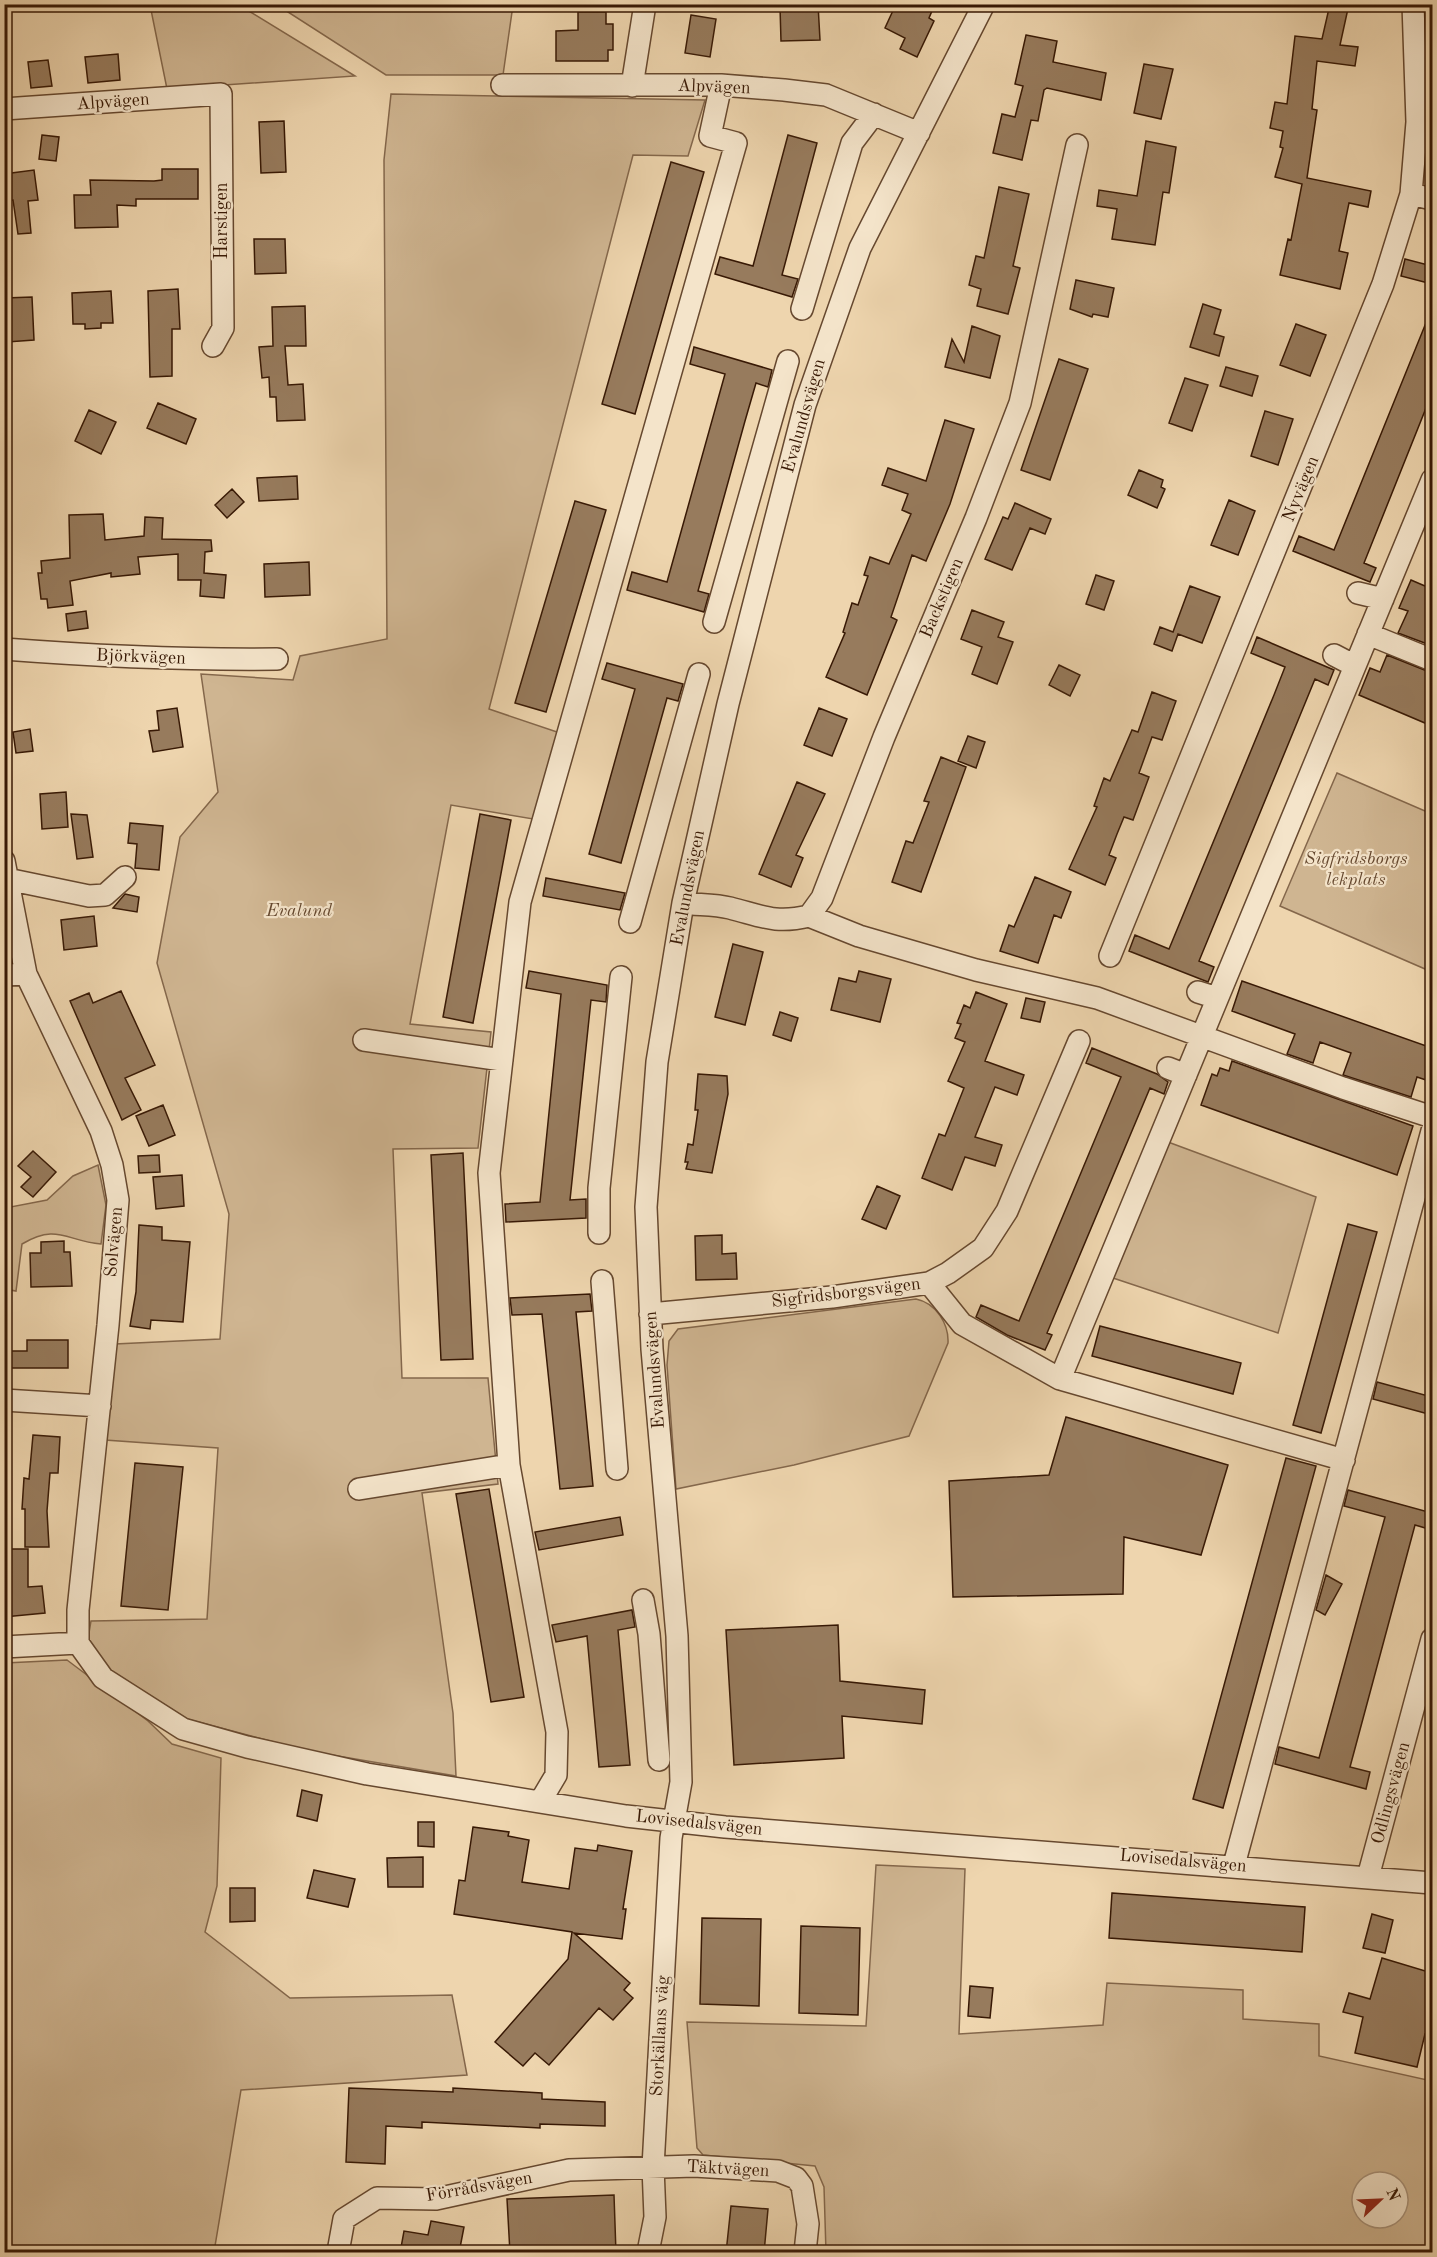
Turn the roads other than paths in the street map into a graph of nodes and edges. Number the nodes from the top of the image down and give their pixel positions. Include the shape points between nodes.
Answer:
1 (645, 4) edge
2 (984, 4) edge
3 (1413, 4) edge
4 (502, 85) dead end
5 (721, 85) junction
6 (632, 86) junction
7 (221, 94) joint
8 (4, 109) edge
9 (874, 114) junction
10 (919, 133) junction
11 (1077, 144) dead end
12 (1411, 194) junction
13 (1432, 199) edge
14 (802, 309) dead end
15 (213, 346) dead end
16 (788, 361) dead end
17 (1432, 480) edge
18 (1358, 593) dead end
19 (1383, 599) junction
20 (714, 622) dead end
21 (1368, 634) junction
22 (4, 649) edge
23 (1334, 655) dead end
24 (277, 658) dead end
25 (1432, 660) edge
26 (1355, 666) junction
27 (699, 674) dead end
28 (6, 870) edge
29 (125, 877) dead end
30 (683, 903) junction
31 (809, 916) junction
32 (630, 922) dead end
33 (1110, 956) dead end
34 (26, 974) junction
35 (4, 975) edge
36 (621, 977) dead end
37 (1201, 1037) junction
38 (364, 1040) dead end
39 (1079, 1041) dead end
40 (502, 1060) junction
41 (1432, 1117) edge
42 (1432, 1131) edge
43 (599, 1233) dead end
44 (602, 1281) dead end
45 (928, 1282) junction
46 (650, 1314) junction
47 (1060, 1379) junction
48 (4, 1400) edge
49 (99, 1406) junction
50 (1344, 1460) junction
51 (509, 1465) junction
52 (617, 1469) dead end
53 (359, 1489) dead end
54 (643, 1600) dead end
55 (1432, 1639) edge
56 (78, 1643) junction
57 (4, 1647) edge
58 (659, 1760) dead end
59 (540, 1802) junction
60 (674, 1820) junction
61 (1234, 1865) junction
62 (1368, 1877) junction
63 (1432, 1883) edge
64 (653, 2168) junction
65 (338, 2253) edge
66 (648, 2253) edge
67 (805, 2253) edge

1 - 6 street
2 - 10 street, Evalundsvägen
3 - 12 street, Nyvägen via 1417,122
4 - 6 street, Alpvägen
5 - 6 street, Alpvägen
5 - 9 street, Alpvägen via 826,95
5 - 40 street via 710,136 736,143 520,902
7 - 8 street, Alpvägen
7 - 15 street, Harstigen via 223,328
9 - 10 street, Alpvägen
9 - 14 street via 852,143
10 - 30 street, Evalundsvägen via 860,248 805,405 728,704
11 - 31 street, Backstigen via 1020,403 822,898
12 - 13 street
12 - 33 street, Nyvägen via 1383,284
16 - 20 street
17 - 19 street
18 - 19 street
19 - 21 street
21 - 25 street
21 - 26 street
22 - 24 street, Björkvägen via 210,660
23 - 26 street
26 - 37 street via 1208,995
27 - 32 street
28 - 29 street via 89,896 105,895
28 - 34 street, Solvägen
30 - 31 street via 728,907 787,921
30 - 46 street, Evalundsvägen via 656,1073 646,1207
31 - 37 street via 859,936 976,970 1097,999
34 - 35 street
34 - 49 street, Solvägen via 101,1131 116,1188
36 - 43 street via 599,1188
37 - 41 street
37 - 47 street via 1177,1072
38 - 40 street
39 - 45 street, Sigfridsborgsvägen via 1007,1211 983,1248 948,1274
40 - 51 street via 489,1173
42 - 50 street
44 - 52 street
45 - 46 street, Sigfridsborgsvägen via 832,1297
45 - 47 street via 962,1324
46 - 60 street, Evalundsvägen via 677,1636 681,1782
47 - 50 street
48 - 49 street
49 - 56 street, Solvägen
50 - 61 street
51 - 53 street
51 - 59 street via 557,1732 556,1775
54 - 58 street
55 - 62 street, Odlingsvägen
56 - 57 street
56 - 59 street, Lovisedalsvägen via 103,1678 183,1729 367,1774
59 - 60 street, Lovisedalsvägen
60 - 61 street, Lovisedalsvägen via 794,1833
60 - 64 street, Storkällans väg
61 - 62 street, Lovisedalsvägen
62 - 63 street, Lovisedalsvägen
64 - 65 street, Förrådsvägen via 569,2170 436,2199 377,2198 344,2219
64 - 66 street, Storkällans väg via 655,2217
64 - 67 street, Täktvägen via 778,2171 796,2178 802,2186 808,2224

